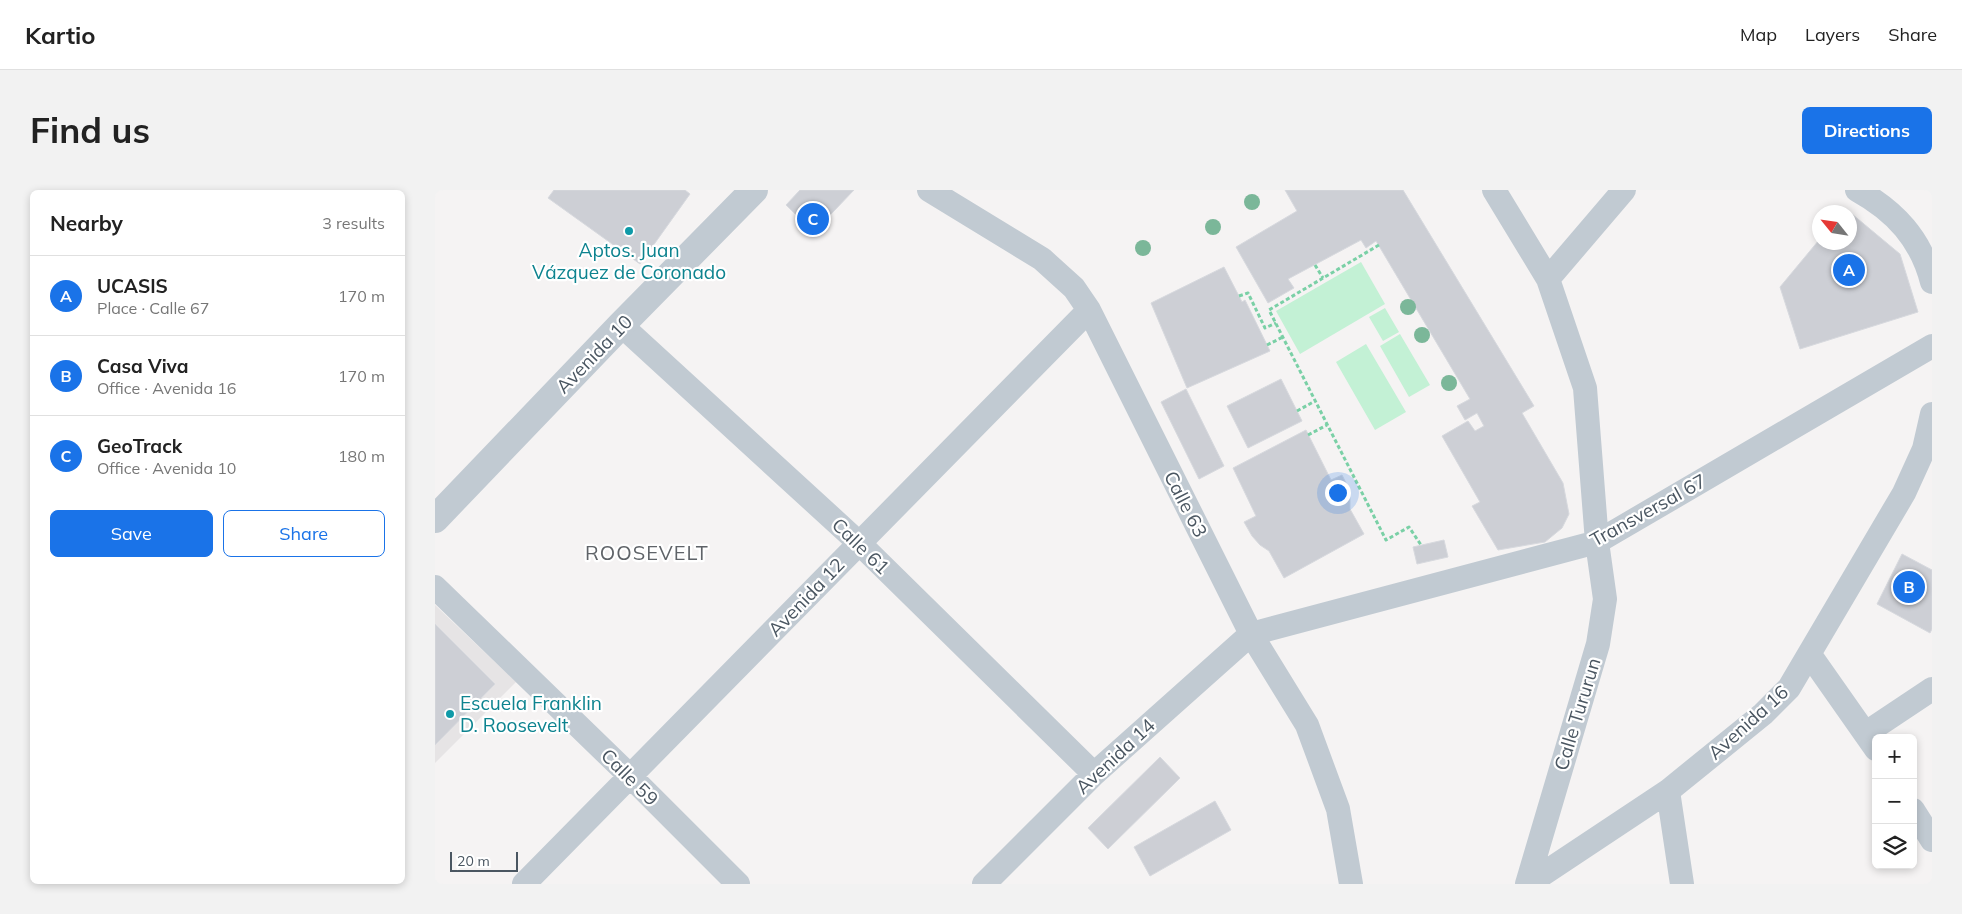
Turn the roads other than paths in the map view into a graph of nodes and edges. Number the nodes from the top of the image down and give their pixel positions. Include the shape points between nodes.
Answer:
1 (754, 190) edge
2 (929, 190) edge
3 (1495, 190) edge
4 (1624, 190) edge
5 (1857, 190) edge
6 (1548, 279) junction
7 (1932, 282) edge
8 (1089, 310) junction
9 (621, 325) junction
10 (1932, 346) edge
11 (1932, 414) edge
12 (435, 519) edge
13 (1597, 542) junction
14 (859, 543) junction
15 (435, 588) edge
16 (1251, 634) junction
17 (1810, 655) junction
18 (1932, 689) edge
19 (1871, 741) edge
20 (1094, 774) junction
21 (630, 776) junction
22 (1668, 791) junction
23 (1917, 816) edge
24 (1932, 840) edge
25 (524, 884) edge
26 (738, 884) edge
27 (984, 884) edge
28 (1351, 884) edge
29 (1527, 884) edge
30 (1682, 884) edge

1 - 9 street, Avenida 10
2 - 8 street, Calle 63 via 1042,259 1075,288
3 - 6 street, Calle Tururun
4 - 6 street
5 - 7 street via 1892,214 1912,235 1929,268
6 - 13 street, Calle Tururun via 1585,388
8 - 14 street, Avenida 12
8 - 16 street, Calle 63
9 - 12 street, Avenida 10
9 - 14 street, Calle 61
10 - 13 street, Transversal 67
11 - 17 street, Avenida 16 via 1924,449 1904,493
13 - 16 street, Transversal 67
13 - 29 street, Calle Tururun via 1605,599 1598,644
14 - 20 street, Calle 61
14 - 21 street, Avenida 12
15 - 21 street, Calle 59
16 - 20 street, Avenida 14
16 - 28 street, Calle 63 via 1307,725 1339,809
17 - 19 street
17 - 22 street, Avenida 16 via 1789,688 1776,701
18 - 19 street
20 - 27 street, Avenida 14
21 - 25 street, Avenida 12
21 - 26 street, Calle 59
22 - 29 street, Avenida 16
22 - 30 street
23 - 24 street

